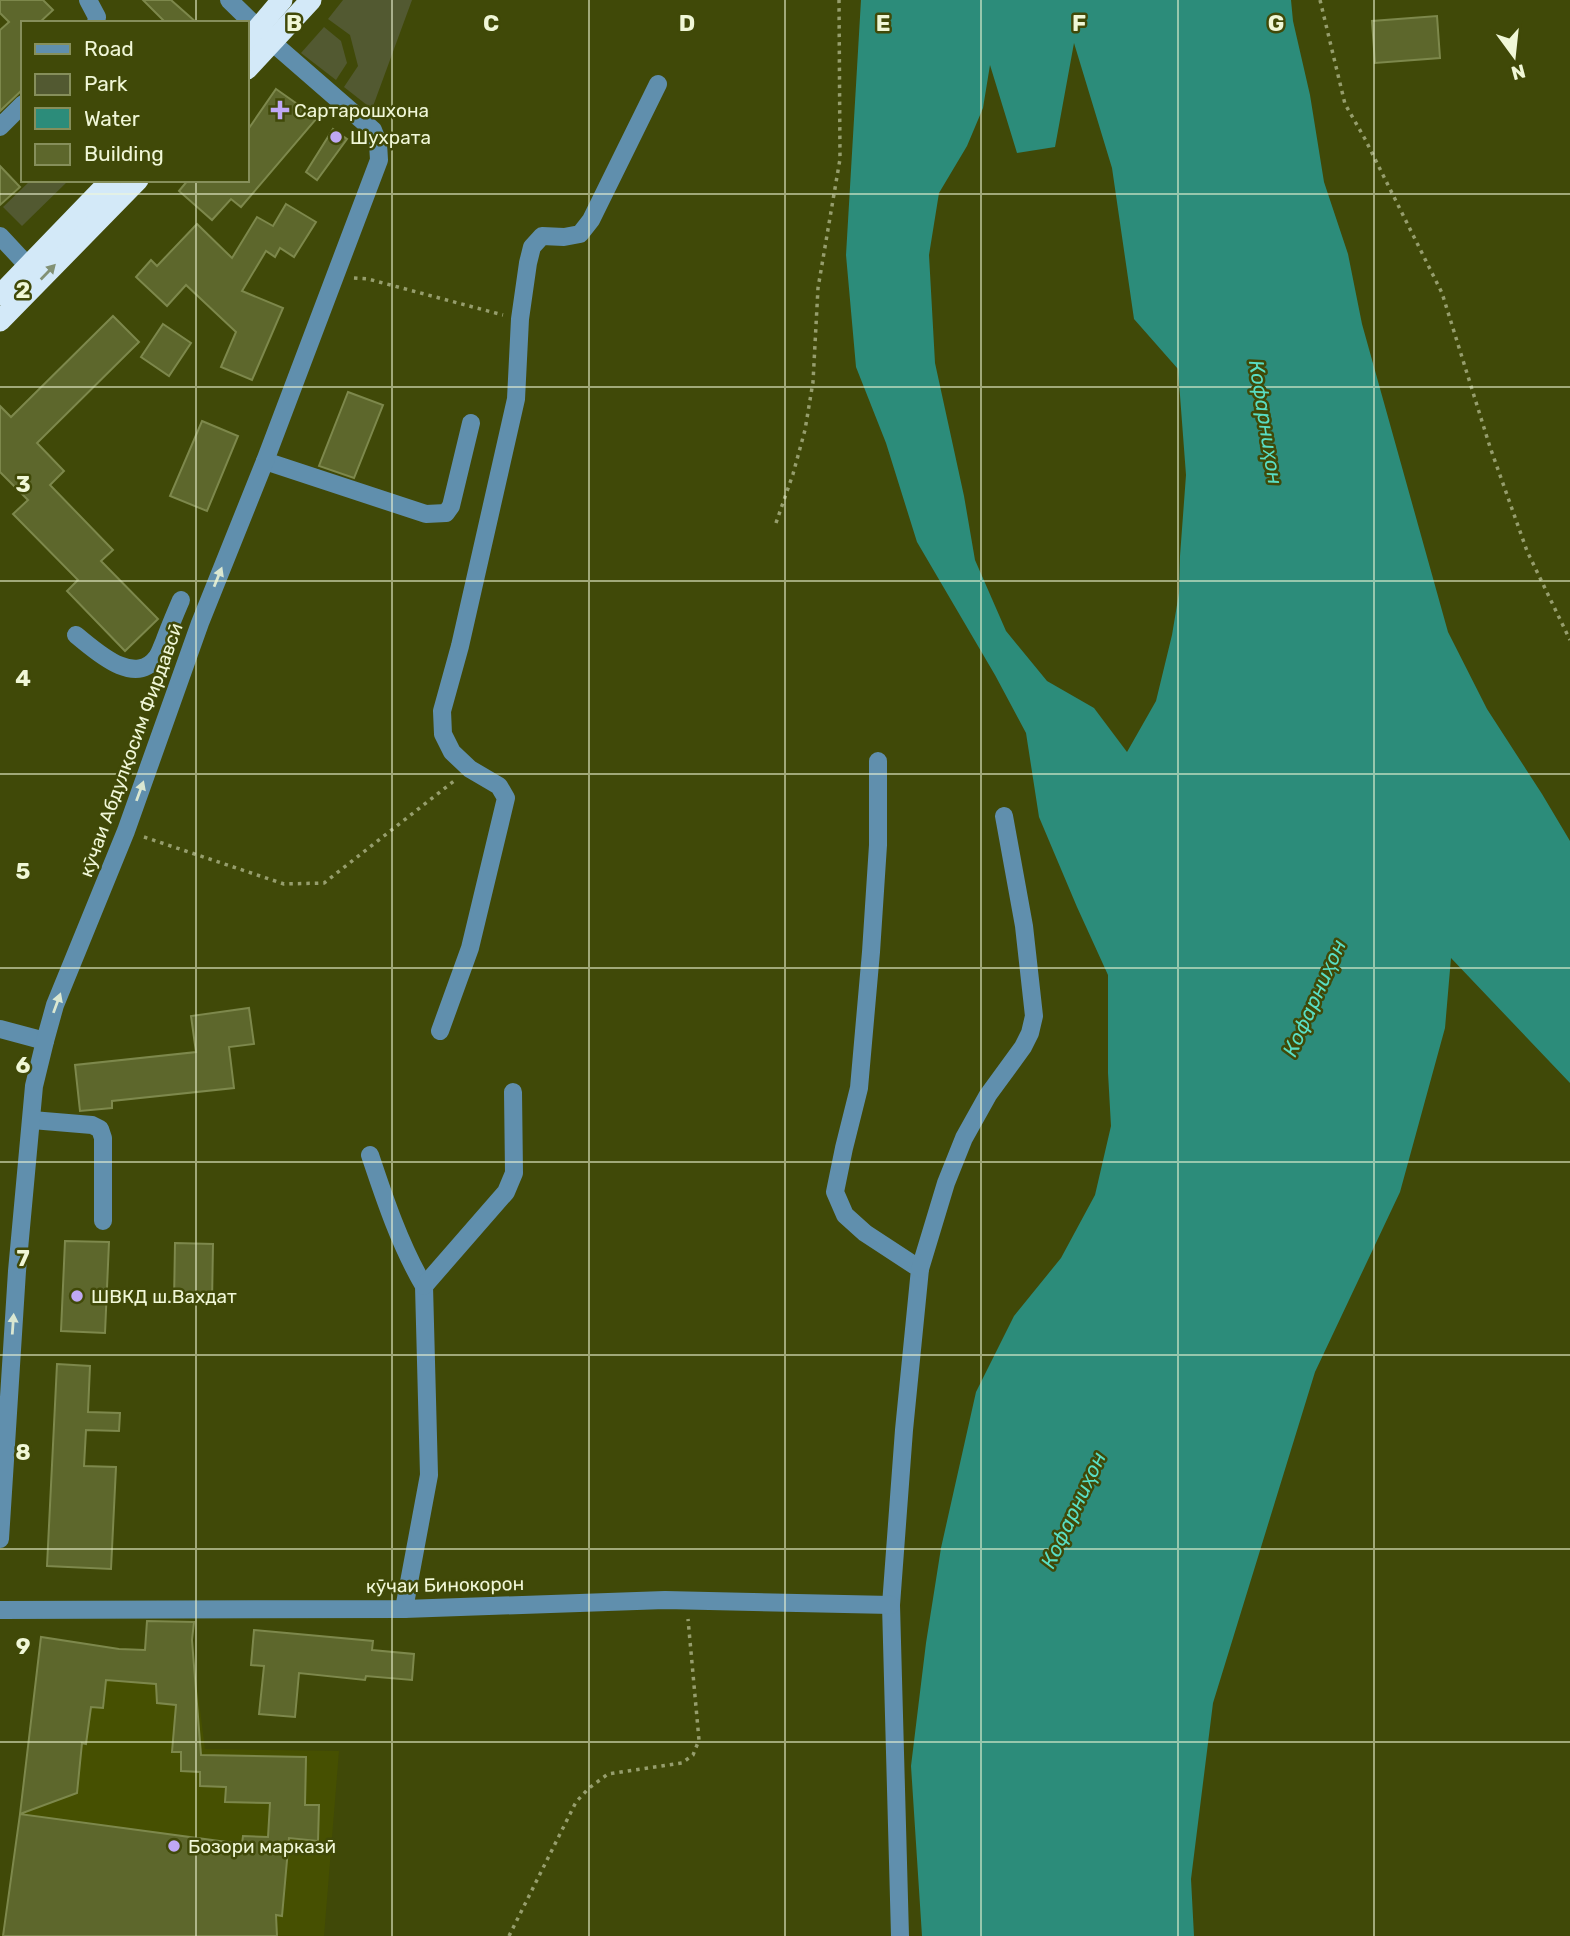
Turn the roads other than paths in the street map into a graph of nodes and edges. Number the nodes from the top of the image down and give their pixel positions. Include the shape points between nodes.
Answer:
1 (88, 0) edge
2 (282, 0) edge
3 (311, 0) edge
4 (232, 1) edge
5 (96, 21) edge
6 (247, 21) edge
7 (248, 22) edge
8 (260, 38) edge
9 (248, 67) edge
10 (658, 84) dead end
11 (21, 106) edge
12 (0, 127) edge
13 (109, 182) edge
14 (136, 182) edge
15 (0, 236) edge
16 (28, 266) junction
17 (0, 295) edge
18 (0, 321) edge
19 (471, 423) dead end
20 (265, 461) junction
21 (181, 600) dead end
22 (76, 635) dead end
23 (878, 761) dead end
24 (1004, 816) dead end
25 (0, 1029) edge
26 (440, 1031) dead end
27 (45, 1041) junction
28 (513, 1092) dead end
29 (32, 1120) junction
30 (370, 1155) dead end
31 (103, 1222) dead end
32 (920, 1269) junction
33 (8, 1270) edge
34 (424, 1286) junction
35 (0, 1539) edge
36 (891, 1605) junction
37 (404, 1609) junction
38 (0, 1610) edge
39 (900, 1936) edge

1 - 5 street
2 - 8 highway
3 - 8 highway
4 - 6 street, кӯчаи Абдулқосим Фирдавсӣ
7 - 8 street, кӯчаи Абдулқосим Фирдавсӣ
8 - 9 highway
8 - 20 street, кӯчаи Абдулқосим Фирдавсӣ via 373,130 379,160
10 - 26 street via 591,220 580,234 541,236 532,247 520,319 516,399 442,710 443,733 452,752 499,786 506,798 470,948
11 - 12 street
13 - 16 highway
18 -> 14 highway
15 - 16 street
16 - 17 highway
19 - 20 street via 446,513 426,514
27 -> 20 street, кӯчаи Абдулқосим Фирдавсӣ
21 - 22 street via 157,657 138,668 108,660
23 - 32 street via 877,859 859,1088 835,1192 845,1215
24 - 32 street via 1034,1016 1023,1047 964,1138
25 - 27 street
27 - 29 street, кӯчаи Абдулқосим Фирдавсӣ via 34,1086
28 - 34 street via 514,1174 506,1192
29 - 31 street via 100,1129
29 - 33 street, кӯчаи Абдулқосим Фирдавсӣ
30 - 34 street via 408,1259
32 - 36 street
35 -> 33 street, кӯчаи Абдулқосим Фирдавсӣ
34 - 37 street via 429,1475
36 - 37 street, кӯчаи Бинокорон via 686,1600
36 - 39 street
37 - 38 street, кӯчаи Бинокорон

